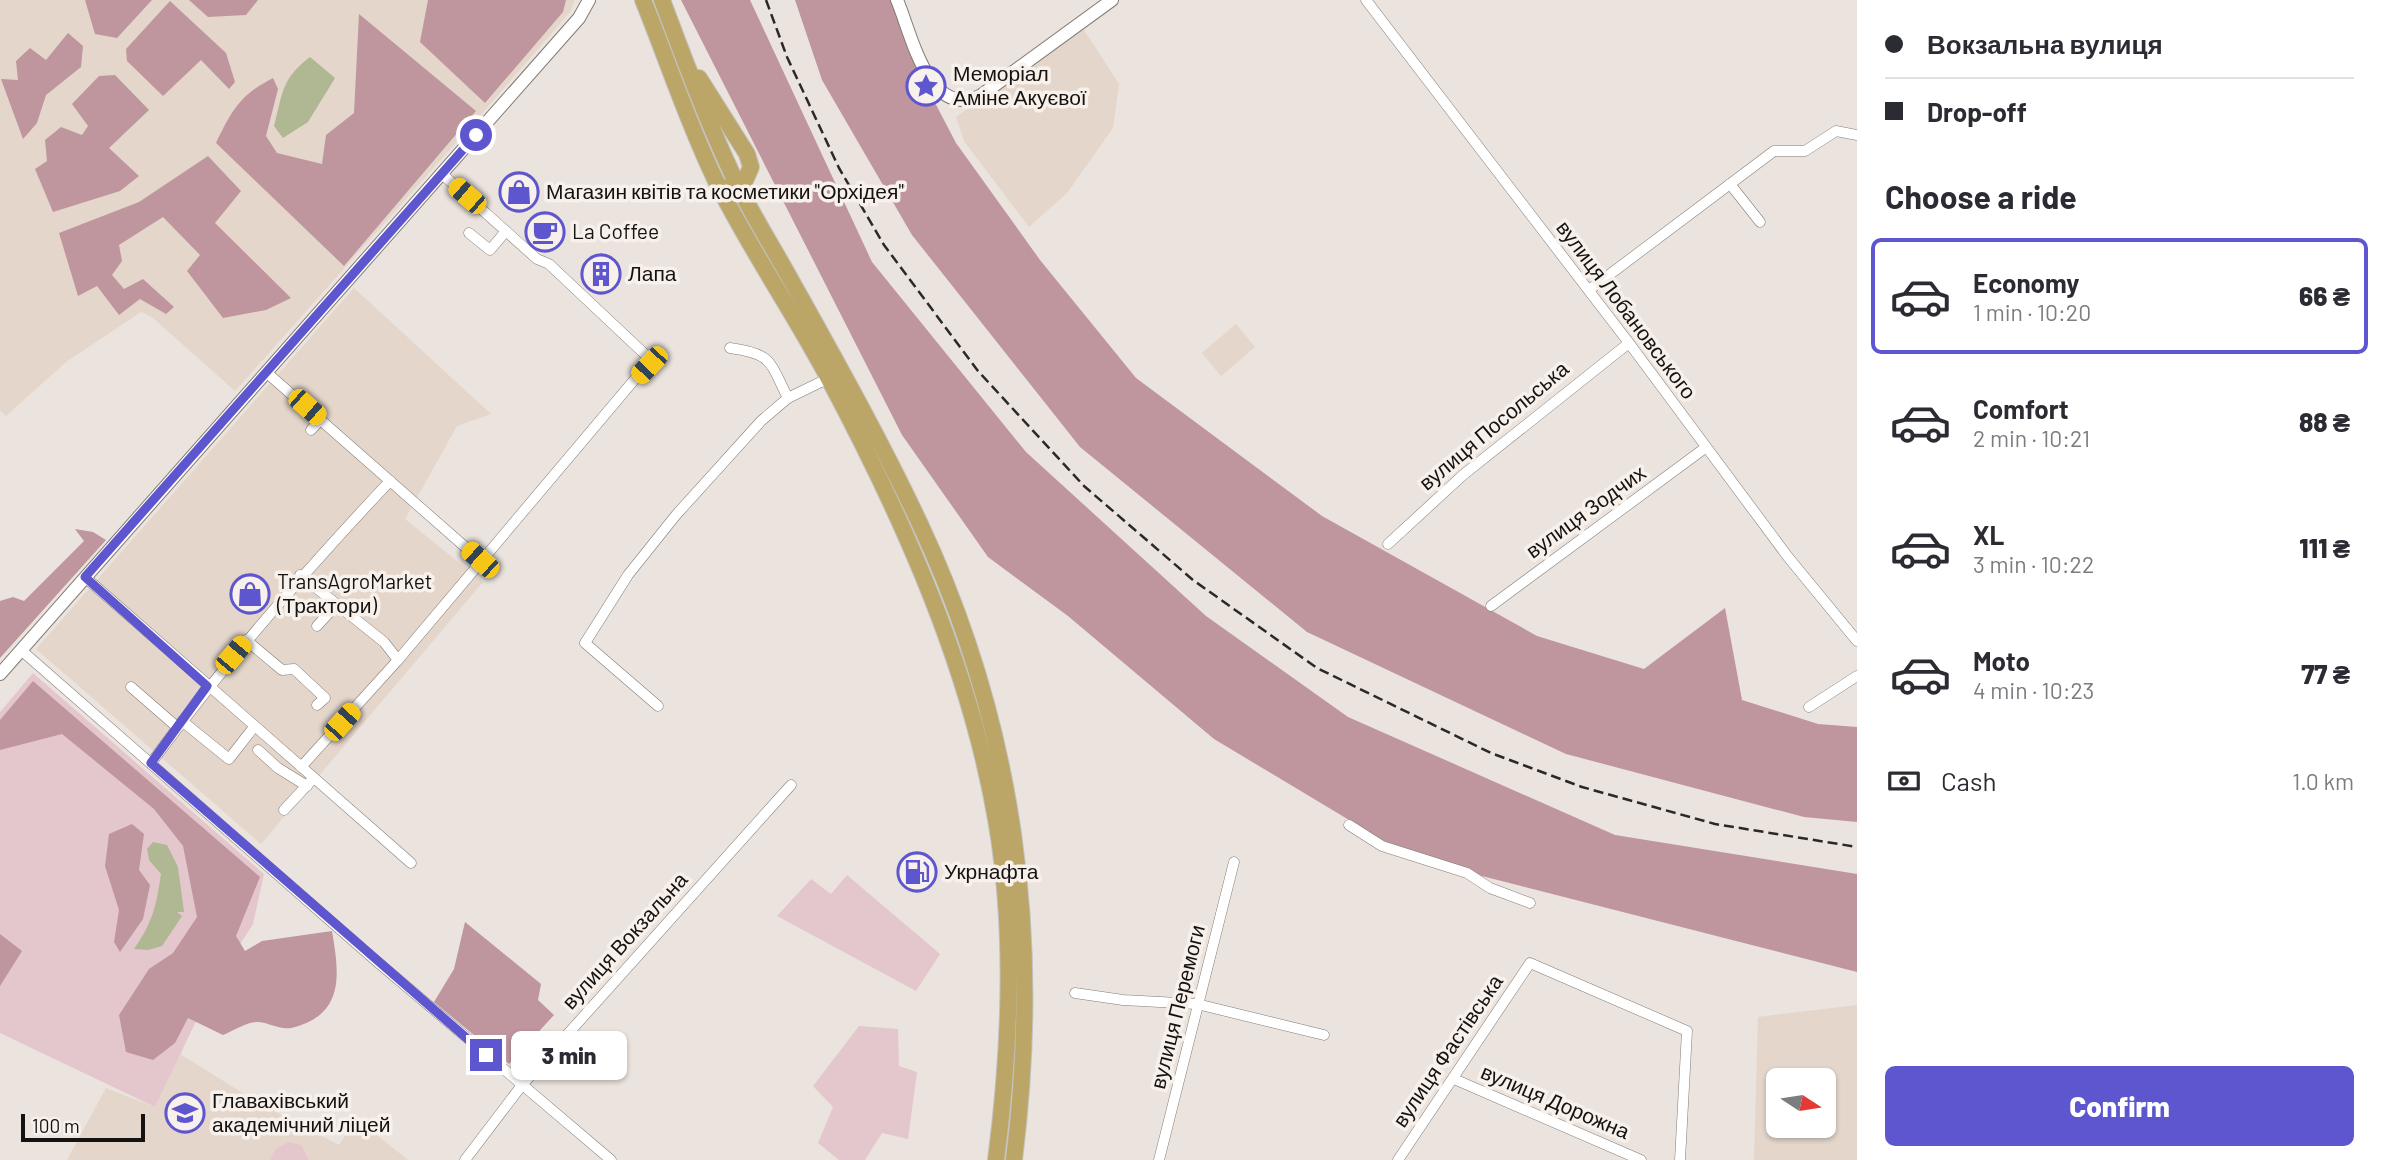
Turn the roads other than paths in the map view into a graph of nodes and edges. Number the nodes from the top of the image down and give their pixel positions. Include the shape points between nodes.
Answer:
1 (643, 0) edge
2 (662, 0) edge
3 (671, 0) edge
4 (898, 0) edge
5 (1112, 0) edge
6 (1366, 0) edge
7 (587, 2) edge
8 (680, 47) junction
9 (1857, 135) edge
10 (441, 173) junction
11 (715, 180) junction
12 (1730, 184) junction
13 (738, 185) junction
14 (1760, 222) dead end
15 (506, 231) junction
16 (469, 233) dead end
17 (1589, 290) junction
18 (1629, 343) junction
19 (730, 348) dead end
20 (266, 372) junction
21 (829, 378) junction
22 (788, 398) junction
23 (321, 419) junction
24 (311, 430) dead end
25 (1705, 448) junction
26 (390, 481) junction
27 (1388, 544) dead end
28 (480, 560) junction
29 (300, 575) junction
30 (85, 577) junction
31 (338, 604) junction
32 (1491, 606) dead end
33 (317, 626) dead end
34 (246, 640) junction
35 (1857, 641) edge
36 (21, 650) junction
37 (398, 660) junction
38 (0, 674) edge
39 (1857, 676) edge
40 (207, 686) junction
41 (131, 687) dead end
42 (317, 705) dead end
43 (658, 706) dead end
44 (1809, 707) dead end
45 (179, 724) junction
46 (254, 727) junction
47 (258, 750) dead end
48 (151, 763) junction
49 (301, 767) junction
50 (310, 782) junction
51 (791, 785) dead end
52 (284, 810) dead end
53 (1349, 825) dead end
54 (1234, 862) dead end
55 (411, 863) dead end
56 (1530, 904) dead end
57 (1075, 993) dead end
58 (1197, 1003) junction
59 (1324, 1035) dead end
60 (1454, 1079) junction
61 (522, 1085) junction
62 (465, 1160) edge
63 (611, 1160) edge
64 (996, 1160) edge
65 (1014, 1160) edge
66 (1159, 1160) edge
67 (1398, 1160) edge
68 (1642, 1160) edge
69 (1680, 1160) edge

1 - 11 highway
2 - 8 highway
3 - 8 street
4 - 5 street via 930,83 949,99 962,101 980,96
6 - 17 street, вулиця Лобановського
7 - 10 street
8 - 13 highway via 747,154 749,176
9 - 12 street via 1836,131 1805,151 1774,151
10 - 15 street
10 - 20 street
11 - 13 highway
11 - 21 highway
12 - 14 street
12 - 17 street
13 - 65 highway via 915,514 985,694 1008,786 1022,896 1025,1029
15 - 16 street via 490,250
15 - 28 street via 549,264 651,360
17 - 18 street, вулиця Лобановського
18 - 25 street, вулиця Лобановського
18 - 27 street, вулиця Посольська via 1463,475
19 - 22 street via 760,352 769,360
20 - 23 street
20 - 30 street
21 - 22 street
21 - 64 highway via 904,534 953,657 986,767 998,828 1007,941 1005,1065
22 - 43 street via 761,421 676,515 628,575 585,643
23 - 24 street
23 - 26 street
25 - 32 street, вулиця Зодчих
25 - 35 street, вулиця Лобановського
26 - 28 street
26 - 29 street
28 - 37 street
29 - 31 street
29 - 34 street
30 - 36 street
30 - 40 street
31 - 33 street
31 - 37 street via 384,642
34 - 40 street
34 - 42 street via 282,670 294,669 325,698
36 - 38 street
36 - 48 street
37 - 49 street
39 - 44 street
40 - 45 street
40 - 46 street
41 - 45 street
45 - 46 street via 229,758
45 - 48 street
46 - 49 street
47 - 50 street via 278,768
48 - 61 street
49 - 50 street
50 - 52 street
50 - 55 street
51 - 61 street, вулиця Вокзальна
53 - 56 street via 1382,846 1467,873
54 - 58 street, вулиця Перемоги
57 - 58 street
58 - 59 street
58 - 66 street, вулиця Перемоги
60 - 67 street, вулиця Фастівська
60 - 68 street, вулиця Дорожна
60 - 69 street, вулиця Фастівська via 1530,963 1686,1031
61 - 62 street, вулиця Вокзальна
61 - 63 street

